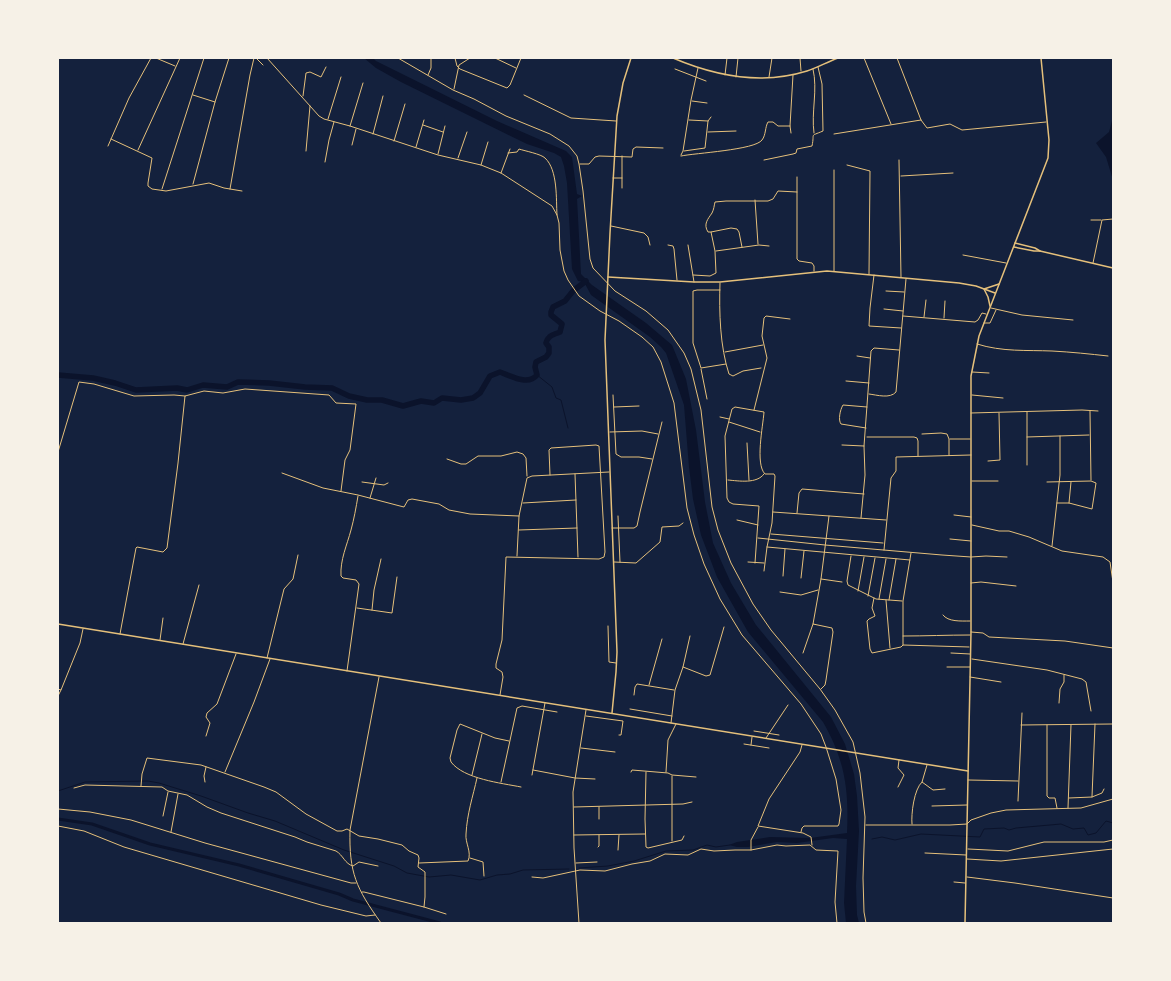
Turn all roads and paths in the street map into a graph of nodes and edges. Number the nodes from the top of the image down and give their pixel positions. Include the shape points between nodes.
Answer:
1 (151, 58) edge
2 (156, 58) edge
3 (180, 58) edge
4 (204, 58) edge
5 (229, 58) edge
6 (255, 58) edge
7 (267, 58) edge
8 (398, 58) edge
9 (431, 58) edge
10 (455, 58) edge
11 (470, 58) edge
12 (496, 58) edge
13 (521, 58) edge
14 (628, 58) edge
15 (673, 58) edge
16 (727, 58) edge
17 (738, 58) edge
18 (772, 58) edge
19 (800, 58) edge
20 (838, 58) edge
21 (864, 58) edge
22 (897, 58) edge
23 (1041, 58) edge
24 (631, 59) edge
25 (263, 65) dead end
26 (176, 67) junction
27 (326, 67) dead end
28 (818, 67) junction
29 (458, 68) junction
30 (517, 68) junction
31 (698, 68) junction
32 (675, 69) dead end
33 (812, 69) junction
34 (801, 73) junction
35 (793, 74) junction
36 (725, 75) junction
37 (428, 76) junction
38 (695, 76) junction
39 (341, 77) dead end
40 (736, 77) junction
41 (769, 77) junction
42 (706, 81) dead end
43 (363, 83) dead end
44 (454, 90) junction
45 (193, 94) junction
46 (524, 95) dead end
47 (383, 96) dead end
48 (303, 97) junction
49 (691, 100) junction
50 (216, 102) junction
51 (707, 103) dead end
52 (405, 104) dead end
53 (310, 105) junction
54 (711, 117) dead end
55 (328, 120) junction
56 (424, 120) dead end
57 (688, 120) junction
58 (921, 120) junction
59 (708, 121) junction
60 (334, 122) junction
61 (616, 122) junction
62 (1047, 122) junction
63 (892, 124) junction
64 (422, 125) junction
65 (350, 126) junction
66 (445, 126) dead end
67 (790, 126) junction
68 (357, 128) junction
69 (736, 131) dead end
70 (444, 132) junction
71 (467, 132) dead end
72 (707, 132) junction
73 (791, 133) dead end
74 (373, 134) junction
75 (814, 134) junction
76 (834, 134) dead end
77 (111, 139) junction
78 (394, 141) junction
79 (488, 142) dead end
80 (352, 144) dead end
81 (108, 146) dead end
82 (416, 147) junction
83 (663, 148) dead end
84 (510, 149) dead end
85 (138, 151) junction
86 (306, 151) dead end
87 (683, 151) junction
88 (508, 153) junction
89 (438, 155) junction
90 (614, 156) junction
91 (622, 156) junction
92 (458, 159) junction
93 (764, 160) dead end
94 (899, 160) dead end
95 (325, 162) dead end
96 (579, 164) junction
97 (481, 165) junction
98 (847, 165) dead end
99 (834, 170) dead end
100 (501, 173) junction
101 (953, 173) dead end
102 (900, 176) junction
103 (797, 177) dead end
104 (613, 178) junction
105 (622, 178) junction
106 (193, 185) junction
107 (622, 188) dead end
108 (230, 189) junction
109 (162, 190) junction
110 (242, 191) dead end
111 (797, 192) junction
112 (755, 200) junction
113 (557, 215) junction
114 (1113, 219) edge
115 (1091, 220) dead end
116 (1102, 220) junction
117 (610, 225) junction
118 (711, 232) junction
119 (1015, 243) junction
120 (758, 244) junction
121 (650, 245) dead end
122 (668, 245) dead end
123 (688, 245) dead end
124 (769, 246) dead end
125 (742, 247) junction
126 (1014, 248) junction
127 (715, 251) junction
128 (1040, 251) junction
129 (963, 255) dead end
130 (1008, 264) junction
131 (1093, 264) junction
132 (1113, 268) edge
133 (814, 271) junction
134 (834, 271) junction
135 (870, 274) junction
136 (694, 275) junction
137 (874, 275) junction
138 (608, 277) junction
139 (901, 278) junction
140 (906, 279) junction
141 (677, 281) junction
142 (607, 282) junction
143 (694, 282) junction
144 (720, 282) junction
145 (999, 284) junction
146 (984, 289) junction
147 (720, 290) junction
148 (886, 291) dead end
149 (905, 292) junction
150 (995, 293) junction
151 (926, 300) dead end
152 (945, 301) dead end
153 (990, 308) junction
154 (884, 309) dead end
155 (996, 310) junction
156 (903, 311) junction
157 (606, 312) junction
158 (987, 314) junction
159 (902, 316) junction
160 (924, 317) junction
161 (790, 319) dead end
162 (944, 319) junction
163 (1073, 320) dead end
164 (984, 323) junction
165 (901, 328) junction
166 (977, 344) junction
167 (763, 345) junction
168 (899, 350) junction
169 (723, 352) junction
170 (857, 356) dead end
171 (1108, 356) dead end
172 (870, 358) junction
173 (726, 364) junction
174 (701, 368) junction
175 (761, 368) dead end
176 (972, 372) junction
177 (989, 373) dead end
178 (846, 382) dead end
179 (869, 384) junction
180 (868, 394) junction
181 (613, 395) dead end
182 (971, 395) junction
183 (185, 396) junction
184 (1003, 398) dead end
185 (707, 399) dead end
186 (639, 406) dead end
187 (613, 407) junction
188 (867, 407) junction
189 (754, 410) junction
190 (1090, 410) junction
191 (1027, 411) junction
192 (1098, 411) dead end
193 (971, 413) junction
194 (1000, 413) junction
195 (720, 417) dead end
196 (729, 419) junction
197 (662, 422) dead end
198 (728, 422) junction
199 (866, 428) junction
200 (608, 432) junction
201 (614, 432) junction
202 (761, 432) junction
203 (659, 434) junction
204 (922, 434) dead end
205 (1090, 435) junction
206 (1060, 436) junction
207 (866, 437) junction
208 (1027, 437) junction
209 (949, 439) junction
210 (971, 439) junction
211 (747, 443) dead end
212 (842, 445) dead end
213 (864, 446) junction
214 (58, 452) edge
215 (918, 456) junction
216 (949, 456) junction
217 (972, 456) junction
218 (447, 459) dead end
219 (653, 460) junction
220 (988, 461) dead end
221 (1027, 465) dead end
222 (610, 472) junction
223 (282, 473) dead end
224 (601, 473) junction
225 (575, 474) junction
226 (764, 474) junction
227 (550, 475) junction
228 (376, 478) dead end
229 (527, 478) junction
230 (727, 480) junction
231 (749, 481) junction
232 (972, 481) junction
233 (998, 481) dead end
234 (1071, 481) junction
235 (1091, 481) junction
236 (362, 482) dead end
237 (1047, 482) dead end
238 (1059, 482) junction
239 (388, 483) dead end
240 (374, 484) junction
241 (341, 491) junction
242 (864, 494) junction
243 (358, 495) junction
244 (370, 498) junction
245 (576, 500) junction
246 (522, 503) junction
247 (1057, 503) junction
248 (1069, 503) junction
249 (773, 512) junction
250 (797, 514) junction
251 (954, 515) dead end
252 (519, 516) junction
253 (618, 516) dead end
254 (829, 516) junction
255 (971, 517) junction
256 (861, 518) junction
257 (737, 520) dead end
258 (886, 520) junction
259 (683, 523) dead end
260 (758, 525) junction
261 (972, 525) junction
262 (577, 528) junction
263 (612, 528) junction
264 (619, 528) junction
265 (518, 530) junction
266 (770, 534) junction
267 (757, 538) junction
268 (827, 538) junction
269 (769, 539) junction
270 (950, 539) dead end
271 (971, 541) junction
272 (884, 543) junction
273 (825, 545) junction
274 (767, 547) junction
275 (1052, 547) junction
276 (785, 549) junction
277 (804, 550) junction
278 (884, 550) junction
279 (824, 551) junction
280 (912, 552) junction
281 (851, 555) junction
282 (298, 556) dead end
283 (864, 556) junction
284 (517, 557) junction
285 (875, 557) junction
286 (971, 557) junction
287 (1006, 557) dead end
288 (578, 558) junction
289 (887, 558) junction
290 (381, 559) dead end
291 (896, 559) junction
292 (910, 560) junction
293 (613, 562) junction
294 (620, 562) junction
295 (748, 562) dead end
296 (755, 562) junction
297 (765, 563) junction
298 (764, 571) dead end
299 (783, 576) dead end
300 (397, 577) dead end
301 (802, 578) dead end
302 (821, 579) junction
303 (842, 582) dead end
304 (1113, 582) edge
305 (971, 583) junction
306 (199, 585) dead end
307 (1016, 586) dead end
308 (820, 590) junction
309 (858, 591) junction
310 (780, 592) dead end
311 (868, 596) junction
312 (874, 598) junction
313 (879, 600) junction
314 (886, 600) junction
315 (889, 600) junction
316 (902, 601) junction
317 (356, 608) junction
318 (372, 610) junction
319 (943, 615) dead end
320 (163, 618) dead end
321 (970, 621) junction
322 (58, 624) edge
323 (813, 624) junction
324 (608, 626) dead end
325 (724, 627) dead end
326 (84, 628) junction
327 (970, 632) junction
328 (120, 634) junction
329 (970, 635) junction
330 (690, 636) dead end
331 (903, 636) junction
332 (662, 639) dead end
333 (160, 640) junction
334 (183, 644) junction
335 (903, 645) junction
336 (970, 647) junction
337 (1113, 648) edge
338 (890, 649) junction
339 (237, 653) junction
340 (803, 653) dead end
341 (952, 654) dead end
342 (970, 654) junction
343 (267, 658) junction
344 (270, 659) junction
345 (970, 659) junction
346 (617, 663) junction
347 (683, 667) junction
348 (948, 667) dead end
349 (970, 667) junction
350 (347, 671) junction
351 (1064, 675) junction
352 (380, 676) junction
353 (970, 677) junction
354 (1001, 682) dead end
355 (649, 686) junction
356 (58, 689) edge
357 (61, 690) junction
358 (675, 690) junction
359 (821, 690) junction
360 (634, 695) dead end
361 (58, 696) edge
362 (500, 696) junction
363 (545, 703) junction
364 (1059, 703) dead end
365 (788, 705) dead end
366 (630, 709) dead end
367 (544, 710) junction
368 (586, 710) junction
369 (1091, 711) dead end
370 (557, 712) dead end
371 (612, 713) junction
372 (1022, 714) dead end
373 (585, 716) junction
374 (672, 716) junction
375 (671, 724) junction
376 (676, 724) junction
377 (1071, 724) junction
378 (1095, 724) junction
379 (1113, 724) edge
380 (1021, 725) junction
381 (1047, 725) junction
382 (754, 730) dead end
383 (482, 733) junction
384 (769, 733) junction
385 (779, 734) dead end
386 (619, 735) dead end
387 (206, 736) dead end
388 (752, 737) junction
389 (765, 739) junction
390 (509, 741) junction
391 (744, 744) dead end
392 (802, 744) junction
393 (751, 745) junction
394 (828, 747) junction
395 (580, 748) junction
396 (769, 748) dead end
397 (615, 752) dead end
398 (856, 752) junction
399 (899, 760) junction
400 (927, 765) junction
401 (206, 767) junction
402 (533, 770) junction
403 (968, 771) junction
404 (225, 772) junction
405 (631, 772) dead end
406 (646, 772) junction
407 (666, 773) junction
408 (472, 775) junction
409 (532, 775) dead end
410 (672, 775) junction
411 (478, 777) junction
412 (696, 777) dead end
413 (575, 778) junction
414 (595, 779) dead end
415 (968, 780) junction
416 (1019, 781) junction
417 (205, 782) dead end
418 (922, 782) junction
419 (500, 783) junction
420 (142, 785) junction
421 (521, 787) dead end
422 (74, 788) dead end
423 (898, 788) dead end
424 (945, 789) dead end
425 (1104, 789) dead end
426 (168, 791) junction
427 (178, 793) junction
428 (1092, 797) junction
429 (1068, 798) junction
430 (1113, 799) edge
431 (1018, 801) dead end
432 (692, 802) dead end
433 (645, 805) junction
434 (672, 805) junction
435 (968, 805) junction
436 (599, 806) junction
437 (932, 806) dead end
438 (573, 807) junction
439 (1068, 808) junction
440 (1057, 809) junction
441 (58, 810) edge
442 (163, 816) dead end
443 (599, 820) dead end
444 (912, 824) junction
445 (967, 824) junction
446 (865, 825) junction
447 (58, 826) edge
448 (758, 826) junction
449 (350, 830) junction
450 (171, 832) junction
451 (801, 832) junction
452 (619, 834) junction
453 (645, 834) junction
454 (574, 835) junction
455 (599, 835) junction
456 (684, 836) dead end
457 (1113, 840) edge
458 (672, 842) junction
459 (812, 846) junction
460 (598, 847) dead end
461 (751, 849) junction
462 (967, 849) junction
463 (1113, 849) edge
464 (618, 850) dead end
465 (925, 853) dead end
466 (967, 855) junction
467 (470, 858) junction
468 (967, 859) junction
469 (597, 862) dead end
470 (418, 863) junction
471 (575, 863) junction
472 (351, 866) junction
473 (378, 866) dead end
474 (575, 872) junction
475 (484, 876) dead end
476 (966, 877) junction
477 (532, 878) dead end
478 (954, 882) dead end
479 (356, 883) junction
480 (966, 883) junction
481 (362, 893) junction
482 (1113, 898) edge
483 (424, 907) junction
484 (446, 914) dead end
485 (375, 915) junction
486 (381, 923) edge
487 (580, 923) edge
488 (837, 923) edge
489 (866, 923) edge
490 (965, 923) edge

1 - 77 street via 129,98
2 - 26 street
3 - 26 street
4 - 45 street
5 - 50 street
6 - 25 street
6 - 108 street
7 - 48 street
8 - 37 street
9 - 37 street
10 - 29 street
11 - 29 street
12 - 30 street
13 - 30 street
14 - 24 street
15 - 31 street
16 - 36 street
17 - 40 street
18 - 41 street
19 - 34 street
20 - 28 street
21 - 63 street
22 - 58 street
23 - 62 street
24 - 61 street via 619,97
26 - 85 street
27 - 48 street via 321,77 306,73
28 - 33 street
28 - 75 street via 822,84 824,130
29 - 30 street via 507,88
29 - 44 street
31 - 36 street
31 - 38 street
32 - 38 street
33 - 34 street
33 - 75 street via 815,88
34 - 35 street
35 - 41 street
35 - 67 street
36 - 40 street
37 - 44 street
38 - 42 street
38 - 49 street
39 - 55 street
40 - 41 street
43 - 65 street
44 - 96 street via 562,140 574,151
45 - 50 street
45 - 109 street
46 - 61 street via 571,118
47 - 74 street
48 - 53 street
49 - 51 street
49 - 57 street
50 - 106 street
52 - 78 street
53 - 55 street via 319,116
53 - 86 street
54 - 59 street
55 - 60 street
56 - 64 street
57 - 59 street
57 - 87 street
58 - 62 street via 927,128 950,124 962,130
58 - 63 street
59 - 72 street
60 - 65 street
60 - 95 street
61 - 90 street
62 - 119 street via 1048,158
63 - 76 street
64 - 70 street
64 - 82 street
65 - 68 street
66 - 70 street
67 - 73 street
67 - 87 street via 778,126 768,122 763,139 750,146 681,156
68 - 74 street
68 - 80 street
69 - 72 street
70 - 89 street
71 - 92 street
72 - 87 street via 704,148
74 - 78 street
75 - 93 street via 812,146 798,148 793,154
77 - 81 street
77 - 85 street
78 - 82 street
79 - 97 street
82 - 89 street
83 - 91 street via 636,147 633,149 632,157
84 - 88 street
85 - 109 street via 153,159 148,186
88 - 100 street
88 - 113 street via 517,152 519,149 545,158 553,171
89 - 92 street
90 - 91 street
90 - 96 street via 599,156 589,164
90 - 104 street
91 - 105 street
92 - 97 street
94 - 102 street
96 - 142 street via 591,264
97 - 100 street
98 - 135 street via 870,171
99 - 134 street
100 - 113 street via 552,206
101 - 102 street
102 - 139 street
103 - 111 street
104 - 105 street
104 - 117 street
105 - 107 street
106 - 108 street via 209,183
106 - 109 street
108 - 110 street
111 - 112 street via 778,191 772,200
111 - 133 street via 798,259 799,262 812,263
112 - 118 street via 714,202 706,224 706,229
112 - 120 street
113 - 157 street via 566,278 579,296
114 - 116 street
115 - 116 street
116 - 131 street
117 - 121 street via 644,233
117 - 138 street
118 - 125 street via 736,228
118 - 127 street
119 - 126 street
119 - 128 street
120 - 124 street
120 - 125 street
122 - 141 street via 674,249
123 - 136 street
125 - 127 street
126 - 128 street
126 - 130 street
127 - 136 street via 715,275
128 - 131 street
129 - 130 street
130 - 145 street
131 - 132 street
133 - 134 street
133 - 144 street
134 - 135 street
135 - 137 street
136 - 143 street
137 - 139 street
137 - 165 street via 870,326
138 - 141 street
138 - 142 street
139 - 140 street
140 - 146 street via 959,283
140 - 149 street
141 - 143 street
142 - 157 street
142 - 359 street via 615,291 641,307 668,330 684,353 693,376 701,410 712,507 731,563 749,598 771,630
143 - 144 street
144 - 147 street
145 - 146 street
145 - 150 street
146 - 150 street
146 - 153 street
147 - 169 street
147 - 174 street via 693,291 693,343
148 - 149 street
149 - 156 street
150 - 153 street
151 - 160 street
152 - 162 street
153 - 155 street
153 - 158 street
154 - 156 street
155 - 163 street
155 - 164 street via 990,323
156 - 159 street
157 - 200 street
157 - 394 street via 647,342 664,372 674,403 684,491 690,519 714,586 742,635 801,704
158 - 162 street via 982,313 975,322
158 - 164 street
159 - 160 street
159 - 165 street
160 - 162 street
161 - 167 street via 764,317
164 - 166 street
165 - 168 street
166 - 171 street via 992,349
166 - 176 street
167 - 169 street
167 - 189 street via 766,363
168 - 172 street via 873,349
168 - 180 street via 895,394
169 - 173 street
170 - 172 street
172 - 179 street
173 - 174 street
173 - 175 street via 732,376
174 - 185 street
176 - 177 street
176 - 182 street
178 - 179 street
179 - 180 street
180 - 188 street
181 - 187 street
182 - 184 street
182 - 193 street
183 - 214 street via 134,396 79,382
183 - 241 street via 204,391 224,393 246,389 328,395 336,402 356,404
183 - 328 street via 167,548 163,552 136,548
186 - 187 street
187 - 201 street
188 - 199 street
188 - 199 street via 843,405 840,422
189 - 196 street via 734,407
189 - 202 street via 764,412
190 - 191 street
190 - 192 street
190 - 205 street
191 - 194 street
191 - 208 street
193 - 194 street
193 - 210 street
194 - 220 street via 1000,460
195 - 196 street
196 - 198 street
197 - 203 street
198 - 202 street
198 - 230 street via 725,436
199 - 207 street
200 - 201 street
200 - 222 street
201 - 203 street via 645,431
201 - 219 street via 615,452 618,456
202 - 226 street via 760,447
203 - 219 street
204 - 209 street via 946,433
205 - 206 street
205 - 235 street
206 - 208 street
206 - 238 street
207 - 213 street
207 - 215 street via 917,438
208 - 221 street
209 - 210 street
209 - 216 street
210 - 217 street
211 - 231 street
212 - 213 street
213 - 242 street
215 - 216 street
215 - 258 street via 896,458 896,471 891,478
216 - 217 street
217 - 232 street
218 - 229 street via 466,464 478,456 501,456 517,452 526,458
219 - 264 street via 638,526
222 - 224 street
222 - 263 street
223 - 241 street via 323,488
224 - 225 street
224 - 227 street via 600,447 596,445 551,448
224 - 288 street via 605,555 599,559
225 - 227 street
225 - 245 street
226 - 231 street via 757,480
226 - 249 street via 775,476
227 - 229 street
228 - 240 street
229 - 246 street
230 - 231 street
230 - 260 street via 728,500 732,504 759,506
232 - 233 street
232 - 255 street
234 - 235 street
234 - 238 street
234 - 248 street
235 - 248 street via 1097,485 1092,509
236 - 240 street
237 - 238 street
238 - 247 street
239 - 240 street
240 - 244 street
241 - 243 street
242 - 250 street via 802,489 799,493
242 - 256 street
243 - 244 street
243 - 317 street via 341,573 343,578 356,580 359,584
244 - 252 street via 404,507 408,500 412,499 470,514
245 - 246 street
245 - 262 street
246 - 252 street
247 - 248 street
247 - 275 street
249 - 250 street
249 - 266 street
250 - 254 street
251 - 255 street
252 - 265 street
253 - 264 street
254 - 256 street
254 - 268 street
255 - 261 street
256 - 258 street
257 - 260 street
258 - 272 street
259 - 294 street via 678,526 662,527 660,542 638,562
260 - 267 street
261 - 271 street
261 - 275 street via 1009,531
262 - 265 street
262 - 288 street
263 - 264 street
263 - 293 street
264 - 294 street
265 - 284 street
266 - 268 street
266 - 269 street
267 - 269 street
267 - 296 street
268 - 272 street
268 - 273 street
269 - 273 street
269 - 274 street
270 - 271 street
271 - 286 street
272 - 278 street
273 - 278 street
273 - 279 street
274 - 276 street
274 - 297 street
275 - 304 street via 1106,558 1110,562
276 - 277 street
276 - 299 street
277 - 279 street
277 - 301 street
278 - 280 street
279 - 281 street
279 - 302 street
280 - 286 street
280 - 292 street
281 - 283 street
281 - 309 street via 847,583
282 - 343 street via 293,578 284,589
283 - 285 street
283 - 309 street
284 - 288 street
284 - 362 street via 508,557 505,560 502,640 496,664 496,668 503,674
285 - 289 street
285 - 311 street
286 - 287 street
286 - 305 street
289 - 291 street
289 - 313 street
290 - 318 street
291 - 292 street
291 - 315 street
292 - 316 street
293 - 294 street
293 - 346 street
295 - 296 street
296 - 297 street
297 - 298 street
300 - 318 street via 392,613
302 - 303 street
302 - 308 street
305 - 307 street
305 - 321 street
306 - 334 street
308 - 310 street via 801,595
308 - 323 street
309 - 311 street
311 - 312 street
312 - 313 street
312 - 338 street via 874,616 867,621 870,649 872,653
313 - 314 street
314 - 315 street
314 - 338 street
315 - 316 street
316 - 331 street
317 - 318 street
317 - 350 street
319 - 321 street via 951,620
320 - 333 street
321 - 327 street
322 - 326 street
323 - 340 street
323 - 359 street via 832,628 833,632 825,685
324 - 346 street via 609,662
325 - 347 street via 710,675 706,676
326 - 328 street
326 - 357 street
327 - 329 street
327 - 337 street via 983,633 989,637 1064,641
328 - 333 street
329 - 331 street
329 - 336 street
330 - 347 street
331 - 335 street
332 - 355 street
333 - 334 street
334 - 339 street
335 - 336 street
335 - 338 street
336 - 342 street
339 - 343 street
339 - 387 street via 217,704 207,713 206,717 210,723
341 - 342 street
342 - 345 street
343 - 344 street
344 - 350 street
344 - 404 street
345 - 349 street
345 - 351 street via 1035,668
346 - 371 street
347 - 358 street
348 - 349 street
349 - 353 street
350 - 352 street
351 - 364 street
351 - 369 street via 1085,680
352 - 362 street
352 - 449 street
353 - 354 street
353 - 403 street
355 - 358 street
355 - 360 street via 637,684
356 - 357 street
357 - 361 street
358 - 374 street
359 - 398 street via 836,710
362 - 363 street
363 - 367 street
363 - 368 street
365 - 384 street
366 - 374 street
367 - 370 street
367 - 390 street via 518,706
367 - 402 street
368 - 371 street
368 - 373 street
371 - 375 street
372 - 380 street
373 - 386 street via 623,721
373 - 395 street
374 - 375 street
375 - 376 street
376 - 388 street
376 - 407 street via 668,740
377 - 378 street
377 - 381 street
377 - 429 street
378 - 379 street
378 - 428 street
380 - 381 street
380 - 416 street
381 - 440 street via 1048,796 1054,798
382 - 384 street
383 - 390 street
383 - 408 street
383 - 408 street via 461,724 450,758 459,770
384 - 385 street
384 - 389 street
388 - 389 street
388 - 393 street
389 - 392 street
390 - 419 street
391 - 393 street
392 - 394 street
392 - 448 street via 800,752 769,799
393 - 396 street
394 - 398 street
394 - 451 street via 841,810 839,824 804,826
395 - 397 street
395 - 413 street
398 - 399 street
398 - 446 street
399 - 400 street
399 - 423 street via 898,768 904,776
400 - 403 street
400 - 418 street
401 - 404 street
401 - 417 street
401 - 420 street via 147,758 142,774
402 - 409 street
402 - 413 street
403 - 415 street
404 - 449 street via 272,790 306,814 337,831
405 - 406 street
406 - 407 street
406 - 433 street
407 - 410 street
408 - 411 street
410 - 412 street
410 - 434 street
411 - 419 street
411 - 467 street via 466,825
413 - 414 street
413 - 438 street
415 - 416 street
415 - 435 street
416 - 431 street
418 - 424 street via 933,790
418 - 444 street via 915,795
419 - 421 street
420 - 422 street via 85,785
420 - 426 street via 162,787
425 - 428 street via 1102,793
426 - 427 street
426 - 442 street
427 - 450 street
427 - 472 street via 188,795 207,807 336,851
428 - 429 street
429 - 439 street
430 - 439 street via 1086,808
432 - 434 street
433 - 434 street
433 - 436 street
433 - 453 street
434 - 458 street
435 - 437 street
435 - 445 street
436 - 438 street
436 - 443 street
438 - 454 street
439 - 440 street
440 - 445 street via 1006,810 971,820
441 - 450 street via 111,815
444 - 445 street
444 - 446 street
445 - 462 street
446 - 489 street via 863,878
447 - 485 street via 84,831 124,847 321,905 366,916
448 - 451 street
448 - 461 street via 751,840
449 - 470 street via 359,836 405,847 418,855
449 - 472 street
450 - 479 street
451 - 459 street via 811,838
452 - 453 street
452 - 455 street
452 - 464 street
453 - 458 street via 648,848
454 - 455 street
454 - 471 street
455 - 460 street
456 - 458 street via 682,840
457 - 462 street via 1044,842 1008,850
459 - 461 street via 777,845
459 - 488 street via 816,850 838,851 835,902
461 - 474 street via 701,849 688,856 665,854 650,861 605,871
462 - 466 street
463 - 468 street via 1002,861
465 - 466 street
466 - 468 street
467 - 470 street via 468,861
467 - 475 street via 483,862
468 - 476 street
469 - 471 street
470 - 483 street via 418,867 424,871
471 - 474 street
472 - 473 street via 359,862
472 - 479 street
474 - 477 street
474 - 487 street
476 - 480 street
476 - 482 street
478 - 480 street
479 - 481 street
480 - 490 street
481 - 483 street
481 - 485 street
483 - 484 street
485 - 486 street

